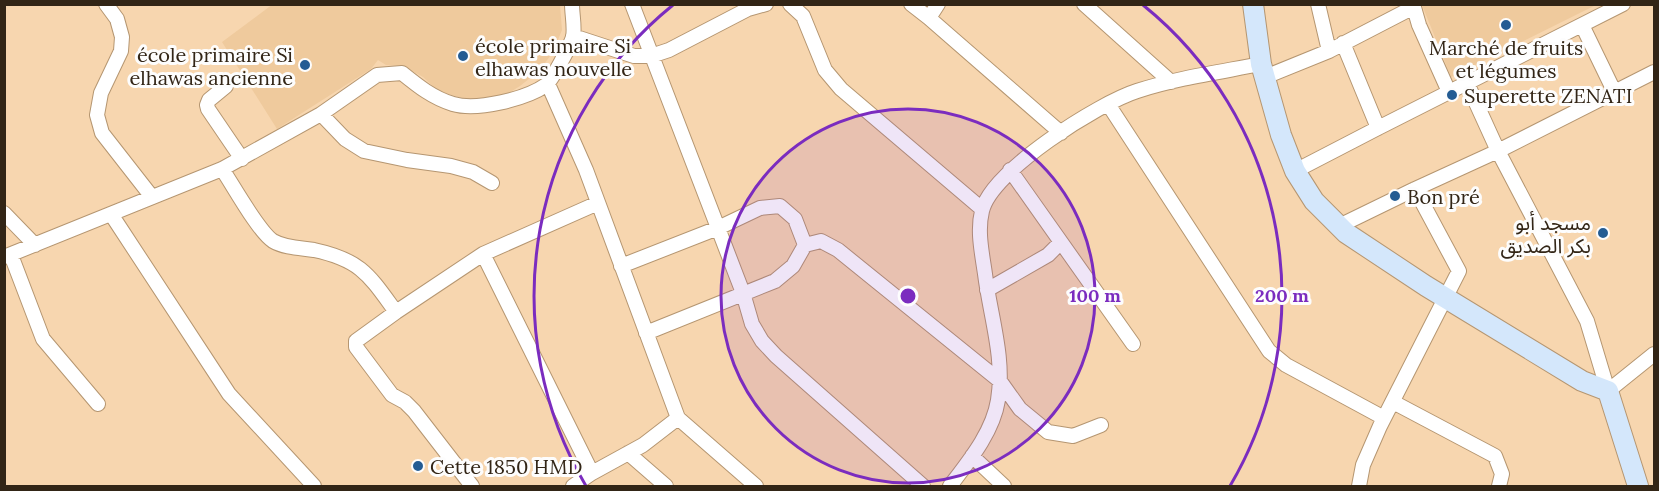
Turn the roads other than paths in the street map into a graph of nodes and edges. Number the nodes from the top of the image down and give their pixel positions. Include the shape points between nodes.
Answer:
1 (106, 4) edge
2 (572, 4) edge
3 (632, 4) edge
4 (766, 4) edge
5 (790, 4) edge
6 (911, 4) edge
7 (938, 4) edge
8 (1084, 4) edge
9 (1253, 4) edge
10 (1318, 4) edge
11 (1623, 4) edge
12 (1413, 6) edge
13 (747, 7) edge
14 (929, 18) junction
15 (1582, 25) junction
16 (573, 36) junction
17 (1343, 44) junction
18 (1329, 51) junction
19 (651, 56) junction
20 (1263, 71) junction
21 (1654, 72) edge
22 (1172, 82) junction
23 (1467, 83) junction
24 (548, 84) junction
25 (226, 86) dead end
26 (1614, 91) junction
27 (1449, 92) junction
28 (1108, 104) junction
29 (321, 114) junction
30 (1378, 128) junction
31 (1060, 133) junction
32 (1498, 151) junction
33 (242, 159) junction
34 (222, 169) junction
35 (1010, 170) junction
36 (1295, 171) junction
37 (492, 183) dead end
38 (1415, 189) junction
39 (152, 197) junction
40 (598, 203) junction
41 (982, 209) junction
42 (4, 213) edge
43 (111, 214) junction
44 (1339, 226) junction
45 (718, 228) junction
46 (1060, 243) junction
47 (35, 245) junction
48 (806, 246) junction
49 (483, 254) junction
50 (8, 256) edge
51 (621, 266) junction
52 (987, 290) junction
53 (743, 293) junction
54 (1445, 297) junction
55 (396, 312) junction
56 (646, 333) junction
57 (1133, 344) dead end
58 (1654, 354) edge
59 (1000, 381) junction
60 (1608, 391) junction
61 (1393, 402) junction
62 (98, 404) dead end
63 (678, 418) junction
64 (1384, 418) junction
65 (1101, 425) dead end
66 (628, 453) junction
67 (972, 456) junction
68 (592, 473) junction
69 (314, 486) edge
70 (472, 486) edge
71 (577, 486) edge
72 (666, 486) edge
73 (756, 486) edge
74 (923, 486) edge
75 (950, 486) edge
76 (1004, 486) edge
77 (1359, 486) edge
78 (1499, 486) edge
79 (1638, 486) edge

1 - 39 street via 117,19 121,51 101,93 97,115 102,133
2 - 16 street
3 - 19 street
4 - 13 street
5 - 41 street via 803,16 825,70 841,89
6 - 14 street
7 - 14 street
8 - 22 street
9 - 20 street
10 - 18 street
11 - 15 street
12 - 17 street
12 - 27 street
13 - 19 street
14 - 31 street
15 - 23 street
15 - 26 street
16 - 19 street via 634,56
16 - 24 street
17 - 18 street
17 - 30 street
18 - 20 street
19 - 45 street
20 - 22 street
20 - 36 street
21 - 26 street
22 - 28 street
23 - 27 street
23 - 32 street
24 - 29 street via 503,102 478,107 430,95 402,73 377,75
24 - 40 street
25 - 33 street via 207,105
26 - 32 street
27 - 30 street
28 - 31 street
28 - 64 street via 1269,351 1286,365
29 - 33 street
29 - 37 street via 345,139 364,151 452,166
30 - 36 street
31 - 35 street
32 - 38 street
32 - 60 street via 1587,321
33 - 34 street
34 - 39 street
34 - 55 street via 273,241 352,262 375,282
35 - 41 street via 995,185
35 - 46 street
36 - 44 street via 1314,201
38 - 44 street
38 - 54 street via 1459,271
39 - 43 street
40 - 49 street
40 - 51 street
41 - 52 street via 980,238
42 - 47 street
43 - 47 street
43 - 69 street via 229,394
44 - 54 street
45 - 48 street via 760,208 780,206 795,219
45 - 51 street
45 - 53 street
46 - 52 street via 1048,255
46 - 57 street
47 - 50 street
48 - 53 street via 793,266 775,280
48 - 59 street via 821,241 838,250
49 - 55 street
49 - 68 street
50 - 62 street via 44,339
51 - 56 street
52 - 59 street
53 - 56 street
53 - 74 street via 752,324 776,357
54 - 60 street via 1582,381
54 - 61 street
55 - 70 street via 356,341 356,347 392,395 414,411
56 - 63 street
58 - 60 street
59 - 65 street via 1020,409 1048,432 1073,436
59 - 67 street via 998,402 987,433
60 - 79 street
61 - 64 street
61 - 78 street via 1496,456 1502,474
63 - 66 street
63 - 73 street
64 - 77 street via 1363,465
66 - 68 street
66 - 72 street
67 - 75 street
67 - 76 street
68 - 71 street

